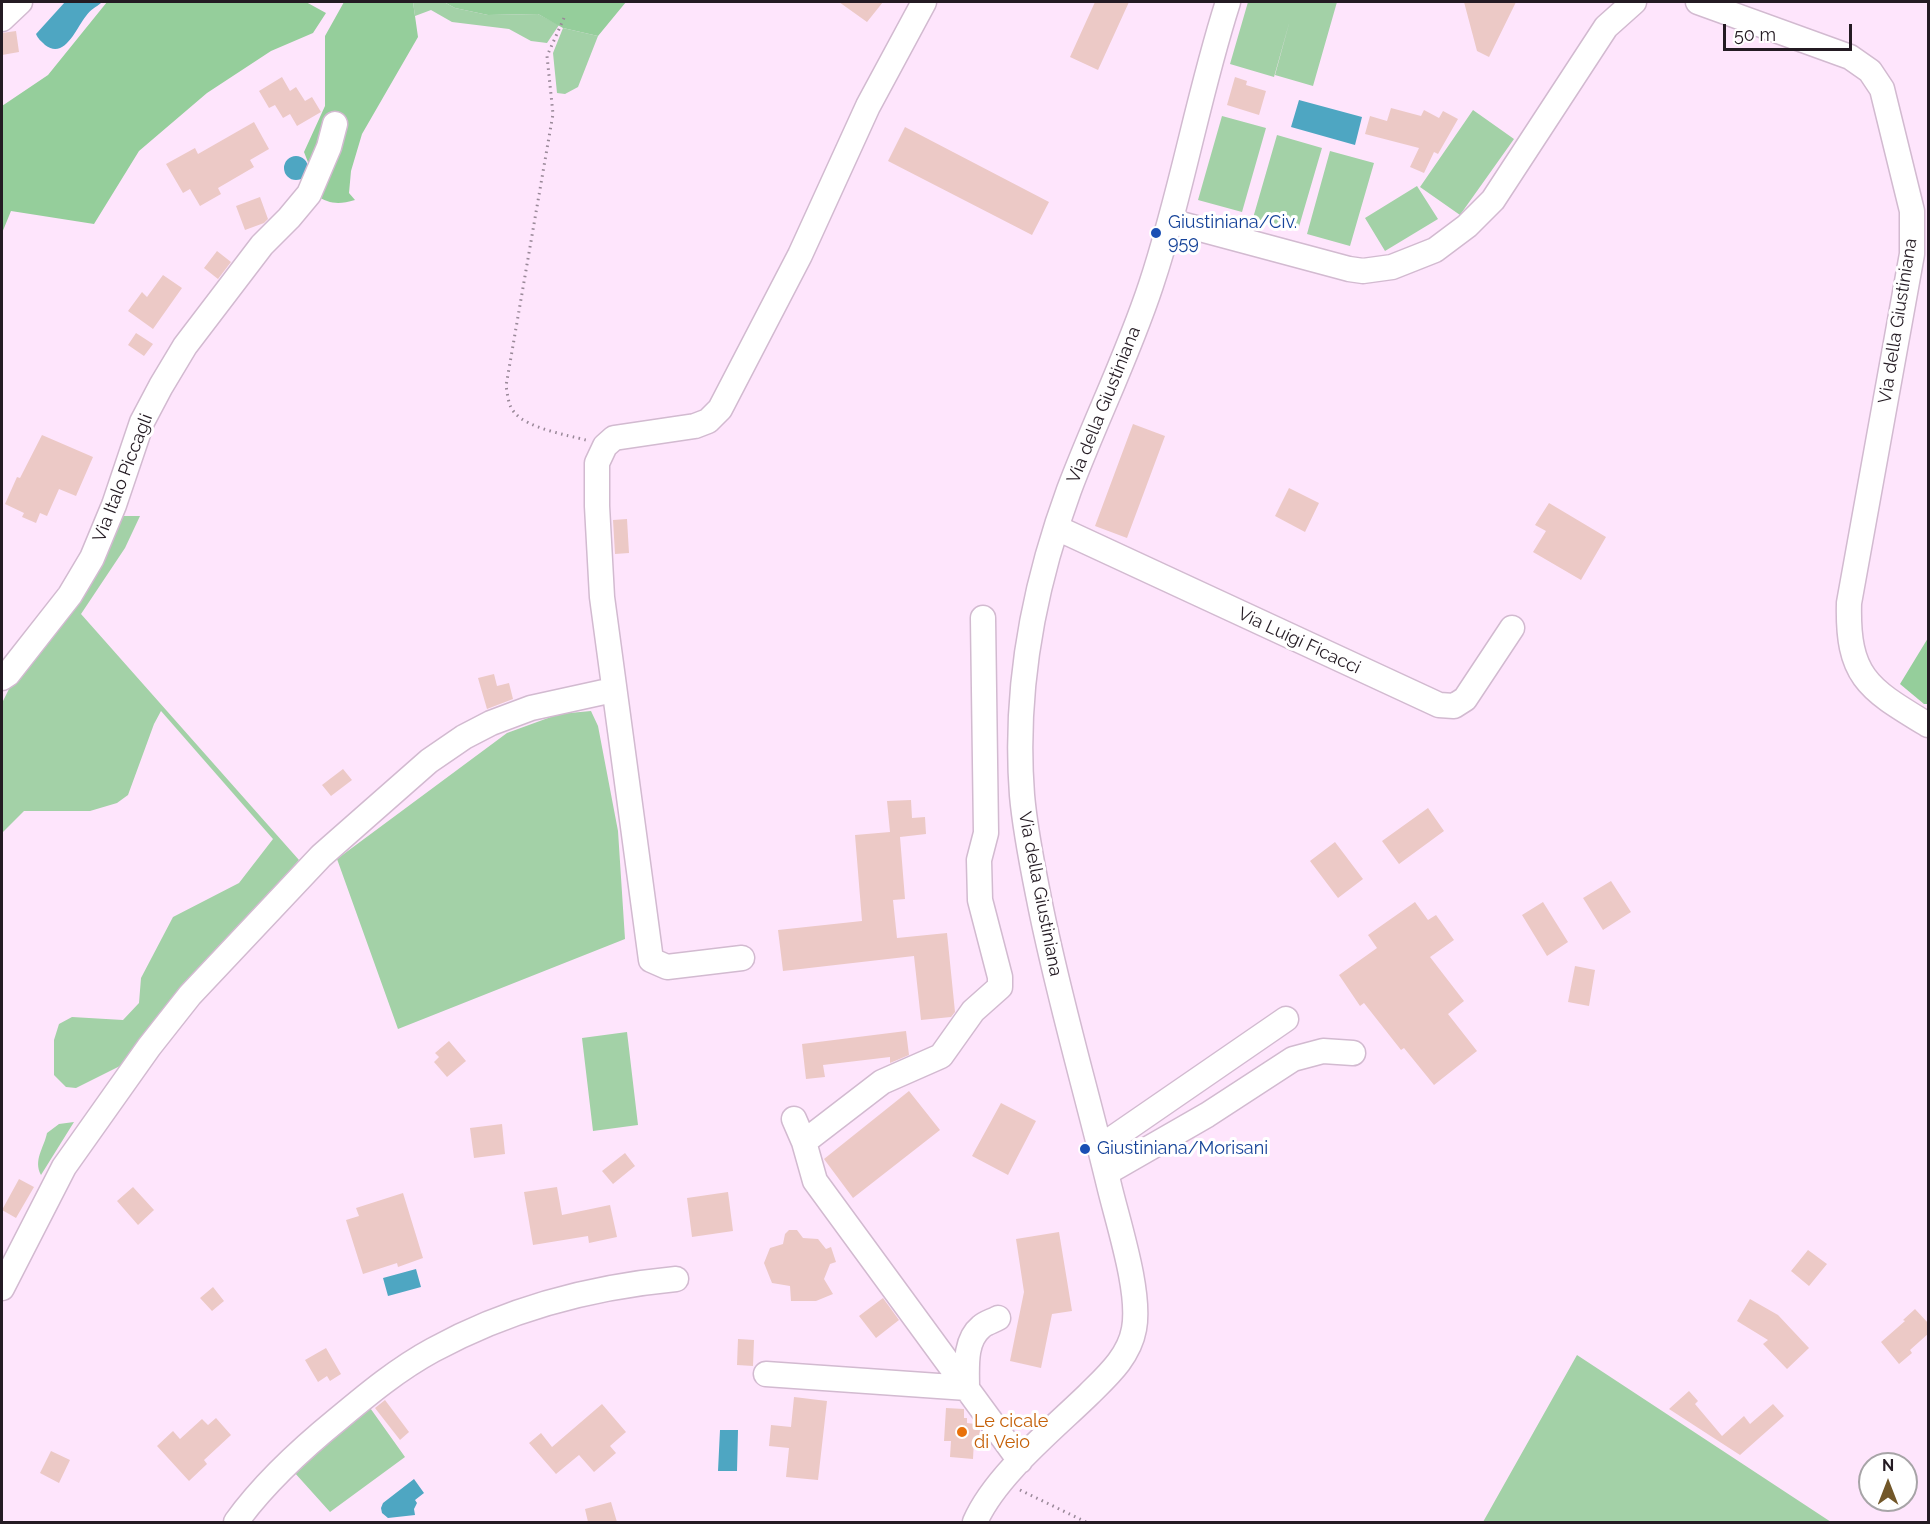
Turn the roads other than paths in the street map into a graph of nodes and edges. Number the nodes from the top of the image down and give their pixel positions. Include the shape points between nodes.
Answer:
1 (20, 2) edge
2 (924, 2) edge
3 (1228, 2) edge
4 (1634, 2) edge
5 (1698, 2) edge
6 (2, 19) edge
7 (335, 124) dead end
8 (1170, 221) junction
9 (1056, 528) junction
10 (983, 618) dead end
11 (1512, 628) dead end
12 (2, 678) edge
13 (613, 690) junction
14 (1929, 725) edge
15 (742, 958) dead end
16 (1286, 1019) dead end
17 (1353, 1053) dead end
18 (794, 1119) dead end
19 (804, 1142) junction
20 (1100, 1147) junction
21 (1106, 1173) junction
22 (676, 1279) dead end
23 (2, 1288) edge
24 (998, 1318) dead end
25 (766, 1374) dead end
26 (967, 1388) junction
27 (1020, 1461) junction
28 (236, 1522) edge
29 (975, 1522) edge

1 - 6 street
2 - 13 street via 868,106 800,255 720,409 708,421 695,426 614,438 597,463 603,597
3 - 8 street, Via della Giustiniana
4 - 8 street via 1606,27 1493,200 1435,250 1392,267 1363,271
5 - 14 street, Via della Giustiniana via 1850,57 1870,71 1882,89 1912,211 1912,254 1849,603 1849,635 1856,663 1875,689
7 - 12 street, Via Italo Piccagli via 309,194 262,244 185,346 161,386 142,422 92,558 69,595
8 - 9 street, Via della Giustiniana via 1147,296
9 - 11 street, Via Luigi Ficacci via 1447,707 1465,699
9 - 20 street, Via della Giustiniana via 1027,646 1021,720 1022,792 1050,954
10 - 19 street via 986,833 980,860 980,900 1000,987 973,1011 941,1056 882,1082
13 - 15 street via 651,960 667,967
13 - 23 street via 531,708 464,737 429,761 321,856 190,995 149,1047 64,1167
16 - 20 street
17 - 21 street via 1323,1051 1293,1059 1207,1115
18 - 19 street
19 - 26 street via 815,1181
20 - 21 street, Via della Giustiniana
21 - 27 street, Via della Giustiniana via 1134,1298 1133,1335 1111,1372
22 - 28 street via 565,1297 520,1311 433,1350 383,1382 317,1436 281,1469
24 - 26 street via 981,1326 971,1340
25 - 26 street
26 - 27 street
27 - 29 street, Via della Giustiniana via 990,1495

